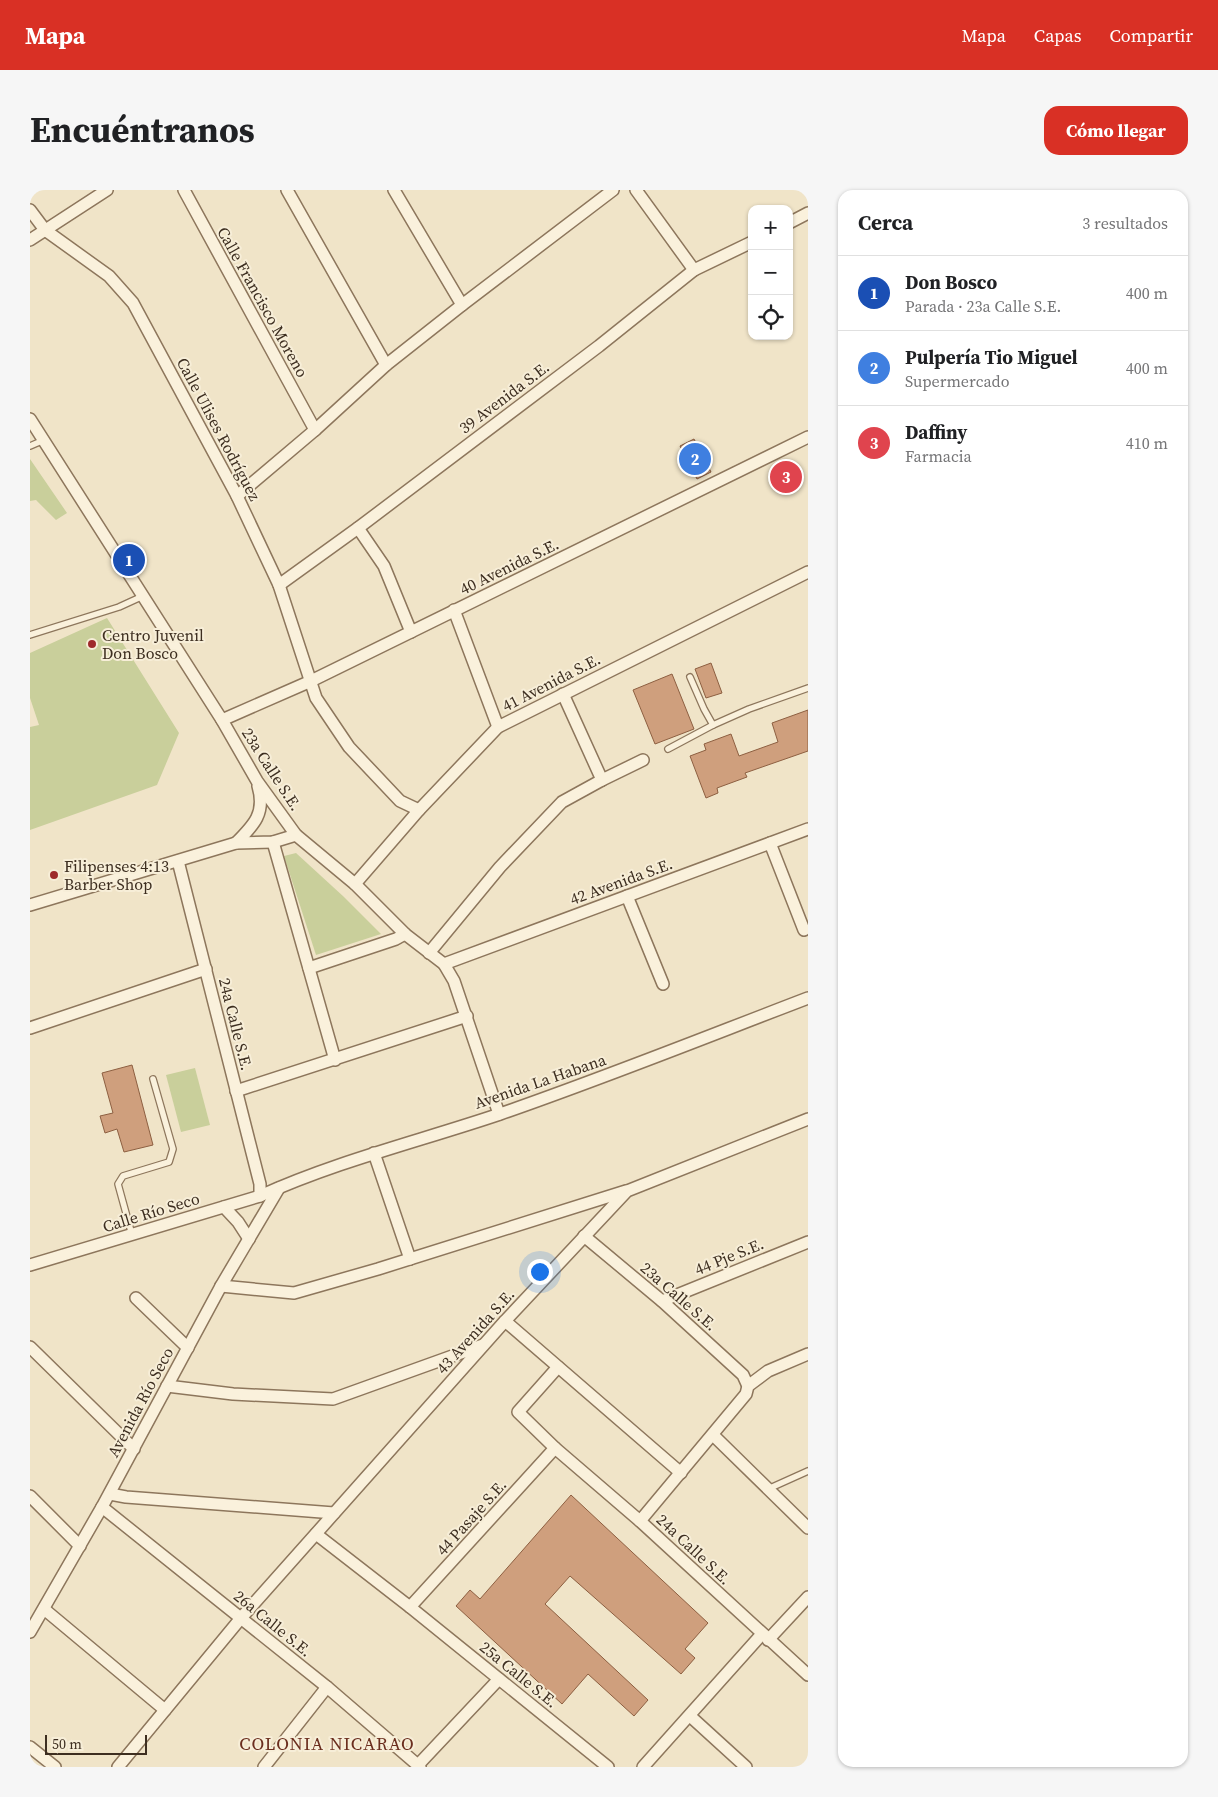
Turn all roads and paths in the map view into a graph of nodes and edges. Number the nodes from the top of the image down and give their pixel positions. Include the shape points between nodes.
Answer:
1 (107, 190) edge
2 (184, 190) edge
3 (287, 190) edge
4 (394, 190) edge
5 (613, 190) edge
6 (636, 190) edge
7 (30, 210) edge
8 (808, 214) edge
9 (793, 221) edge
10 (45, 230) junction
11 (30, 240) edge
12 (748, 244) edge
13 (694, 270) junction
14 (462, 305) junction
15 (386, 366) junction
16 (30, 419) edge
17 (315, 430) junction
18 (808, 437) edge
19 (44, 440) junction
20 (30, 446) edge
21 (237, 496) junction
22 (358, 528) junction
23 (808, 572) edge
24 (279, 585) junction
25 (143, 596) junction
26 (454, 610) junction
27 (411, 632) junction
28 (30, 635) edge
29 (690, 678) dead end
30 (311, 681) junction
31 (808, 688) edge
32 (563, 694) junction
33 (222, 720) junction
34 (714, 725) junction
35 (498, 727) junction
36 (668, 749) dead end
37 (644, 760) dead end
38 (602, 780) junction
39 (257, 782) junction
40 (419, 810) junction
41 (808, 829) edge
42 (296, 835) junction
43 (273, 842) junction
44 (236, 843) junction
45 (770, 843) junction
46 (178, 860) junction
47 (355, 884) junction
48 (627, 896) junction
49 (30, 905) edge
50 (804, 930) dead end
51 (405, 934) junction
52 (429, 952) junction
53 (444, 964) junction
54 (309, 968) junction
55 (206, 969) junction
56 (663, 984) dead end
57 (808, 998) edge
58 (467, 1016) junction
59 (30, 1028) edge
60 (335, 1060) junction
61 (153, 1079) dead end
62 (236, 1091) junction
63 (499, 1114) junction
64 (808, 1119) edge
65 (374, 1153) junction
66 (279, 1188) junction
67 (627, 1191) junction
68 (260, 1196) junction
69 (224, 1207) junction
70 (132, 1235) junction
71 (584, 1236) junction
72 (249, 1239) junction
73 (808, 1242) edge
74 (410, 1259) junction
75 (30, 1265) edge
76 (221, 1286) junction
77 (136, 1298) dead end
78 (662, 1301) junction
79 (506, 1321) junction
80 (485, 1345) junction
81 (30, 1347) edge
82 (188, 1348) junction
83 (808, 1354) edge
84 (558, 1366) junction
85 (167, 1386) junction
86 (748, 1386) junction
87 (713, 1435) junction
88 (555, 1448) junction
89 (134, 1449) junction
90 (808, 1471) edge
91 (680, 1473) junction
92 (768, 1488) junction
93 (110, 1494) junction
94 (30, 1496) edge
95 (102, 1507) junction
96 (334, 1513) junction
97 (640, 1521) junction
98 (808, 1528) edge
99 (316, 1534) junction
100 (80, 1546) junction
101 (808, 1597) edge
102 (410, 1607) junction
103 (44, 1609) junction
104 (241, 1618) junction
105 (30, 1632) edge
106 (765, 1637) junction
107 (808, 1675) edge
108 (499, 1679) junction
109 (327, 1688) junction
110 (164, 1710) junction
111 (690, 1716) junction
112 (30, 1747) edge
113 (419, 1766) edge
114 (55, 1767) edge
115 (118, 1767) edge
116 (264, 1767) edge
117 (608, 1767) edge
118 (643, 1767) edge
119 (746, 1767) edge

1 - 10 street
2 - 17 street, Calle Francisco Moreno
3 - 15 street
4 - 14 street
5 - 14 street
6 - 13 street
7 - 10 street, Calle Ulises Rodríguez
8 - 9 street
10 - 11 street
10 - 21 street, Calle Ulises Rodríguez via 109,276 134,303
12 - 13 street, 39 Avenida S.E.
13 - 22 street, 39 Avenida S.E.
14 - 15 street
15 - 17 street
16 - 19 street, 23a Calle S.E.
17 - 21 street
18 - 26 street, 40 Avenida S.E.
19 - 20 lane
19 - 25 street, 23a Calle S.E.
21 - 24 street, Calle Ulises Rodríguez
22 - 24 street, 39 Avenida S.E.
22 - 27 street via 384,566
23 - 32 street, 41 Avenida S.E.
24 - 30 street, Calle Ulises Rodríguez
25 - 28 lane via 119,607
25 - 33 street, 23a Calle S.E.
26 - 27 street, 40 Avenida S.E.
26 - 35 street
27 - 30 street, 40 Avenida S.E.
29 - 34 lane
30 - 33 street, 40 Avenida S.E.
30 - 40 street, Calle Ulises Rodríguez via 316,698 349,747 400,801
31 - 34 lane
32 - 35 street, 41 Avenida S.E.
32 - 38 street
33 - 39 street, 23a Calle S.E.
34 - 36 lane
35 - 40 street, 41 Avenida S.E.
37 - 38 street
38 - 52 street via 562,802 500,867
39 - 42 street, 23a Calle S.E.
39 - 44 street via 261,796 260,811 254,825
40 - 47 street, 41 Avenida S.E.
41 - 45 street, 42 Avenida S.E.
42 - 43 street
42 - 47 street, 23a Calle S.E.
43 - 44 street
43 - 54 street
44 - 46 street
45 - 48 street, 42 Avenida S.E.
45 - 50 street
46 - 49 street
46 - 55 street, 24a Calle S.E.
47 - 51 street, 23a Calle S.E.
48 - 53 street, 42 Avenida S.E.
48 - 56 street
51 - 52 street, 23a Calle S.E.
51 - 54 street
52 - 53 street, 23a Calle S.E.
53 - 58 street, 23a Calle S.E.
54 - 60 street
55 - 59 street
55 - 62 street, 24a Calle S.E.
57 - 63 street, Avenida La Habana
58 - 60 street
58 - 63 street, 23a Calle S.E.
60 - 62 street
61 - 70 lane via 173,1149 168,1162 123,1176 118,1184
62 - 68 street, 24a Calle S.E. via 260,1184
63 - 65 street, Avenida La Habana
64 - 67 street, 43 Avenida S.E.
65 - 66 street, Avenida La Habana
65 - 74 street
66 - 68 street, Calle Río Seco
66 - 72 street, Avenida Río Seco
67 - 71 street, 43 Avenida S.E.
67 - 74 street
68 - 69 street, Calle Río Seco
69 - 70 street, Calle Río Seco
69 - 72 street
70 - 75 street, Calle Río Seco
71 - 78 street, 23a Calle S.E.
71 - 79 street, 43 Avenida S.E.
72 - 76 street, Avenida Río Seco
73 - 78 street, 44 Pje S.E.
74 - 76 street via 294,1293
76 - 82 street, Avenida Río Seco
77 - 82 street
78 - 86 street, 23a Calle S.E. via 743,1375
79 - 80 street, 43 Avenida S.E.
79 - 84 street
80 - 85 street via 333,1399 233,1394
80 - 96 street, 43 Avenida S.E.
81 - 89 street
82 - 85 street, Avenida Río Seco
83 - 86 street via 768,1371
84 - 88 street, 24a Calle S.E. via 518,1412
84 - 91 street
85 - 89 street, Avenida Río Seco
86 - 87 street via 746,1394
87 - 91 street
87 - 92 street
88 - 97 street, 24a Calle S.E.
88 - 102 street, 44 Pasaje S.E.
89 - 93 street, Avenida Río Seco
90 - 92 lane
91 - 97 street
92 - 98 street
93 - 95 street, Avenida Río Seco
93 - 96 street via 126,1498
94 - 100 street
95 - 100 street, Avenida Río Seco
95 - 104 street, 26a Calle S.E.
96 - 99 street, 43 Avenida S.E.
97 - 106 street, 24a Calle S.E.
99 - 102 street, 25a Calle S.E.
99 - 104 street, 43 Avenida S.E.
100 - 103 street, Avenida Río Seco
101 - 106 street
102 - 108 street, 25a Calle S.E.
103 - 105 street, Avenida Río Seco
103 - 110 street
104 - 109 street, 26a Calle S.E.
104 - 110 street, 43 Avenida S.E.
106 - 107 street, 24a Calle S.E.
106 - 111 street
108 - 113 street
108 - 117 street, 25a Calle S.E.
109 - 113 street, 26a Calle S.E.
109 - 116 street
110 - 115 street, 43 Avenida S.E.
111 - 118 street
111 - 119 street
112 - 114 street

